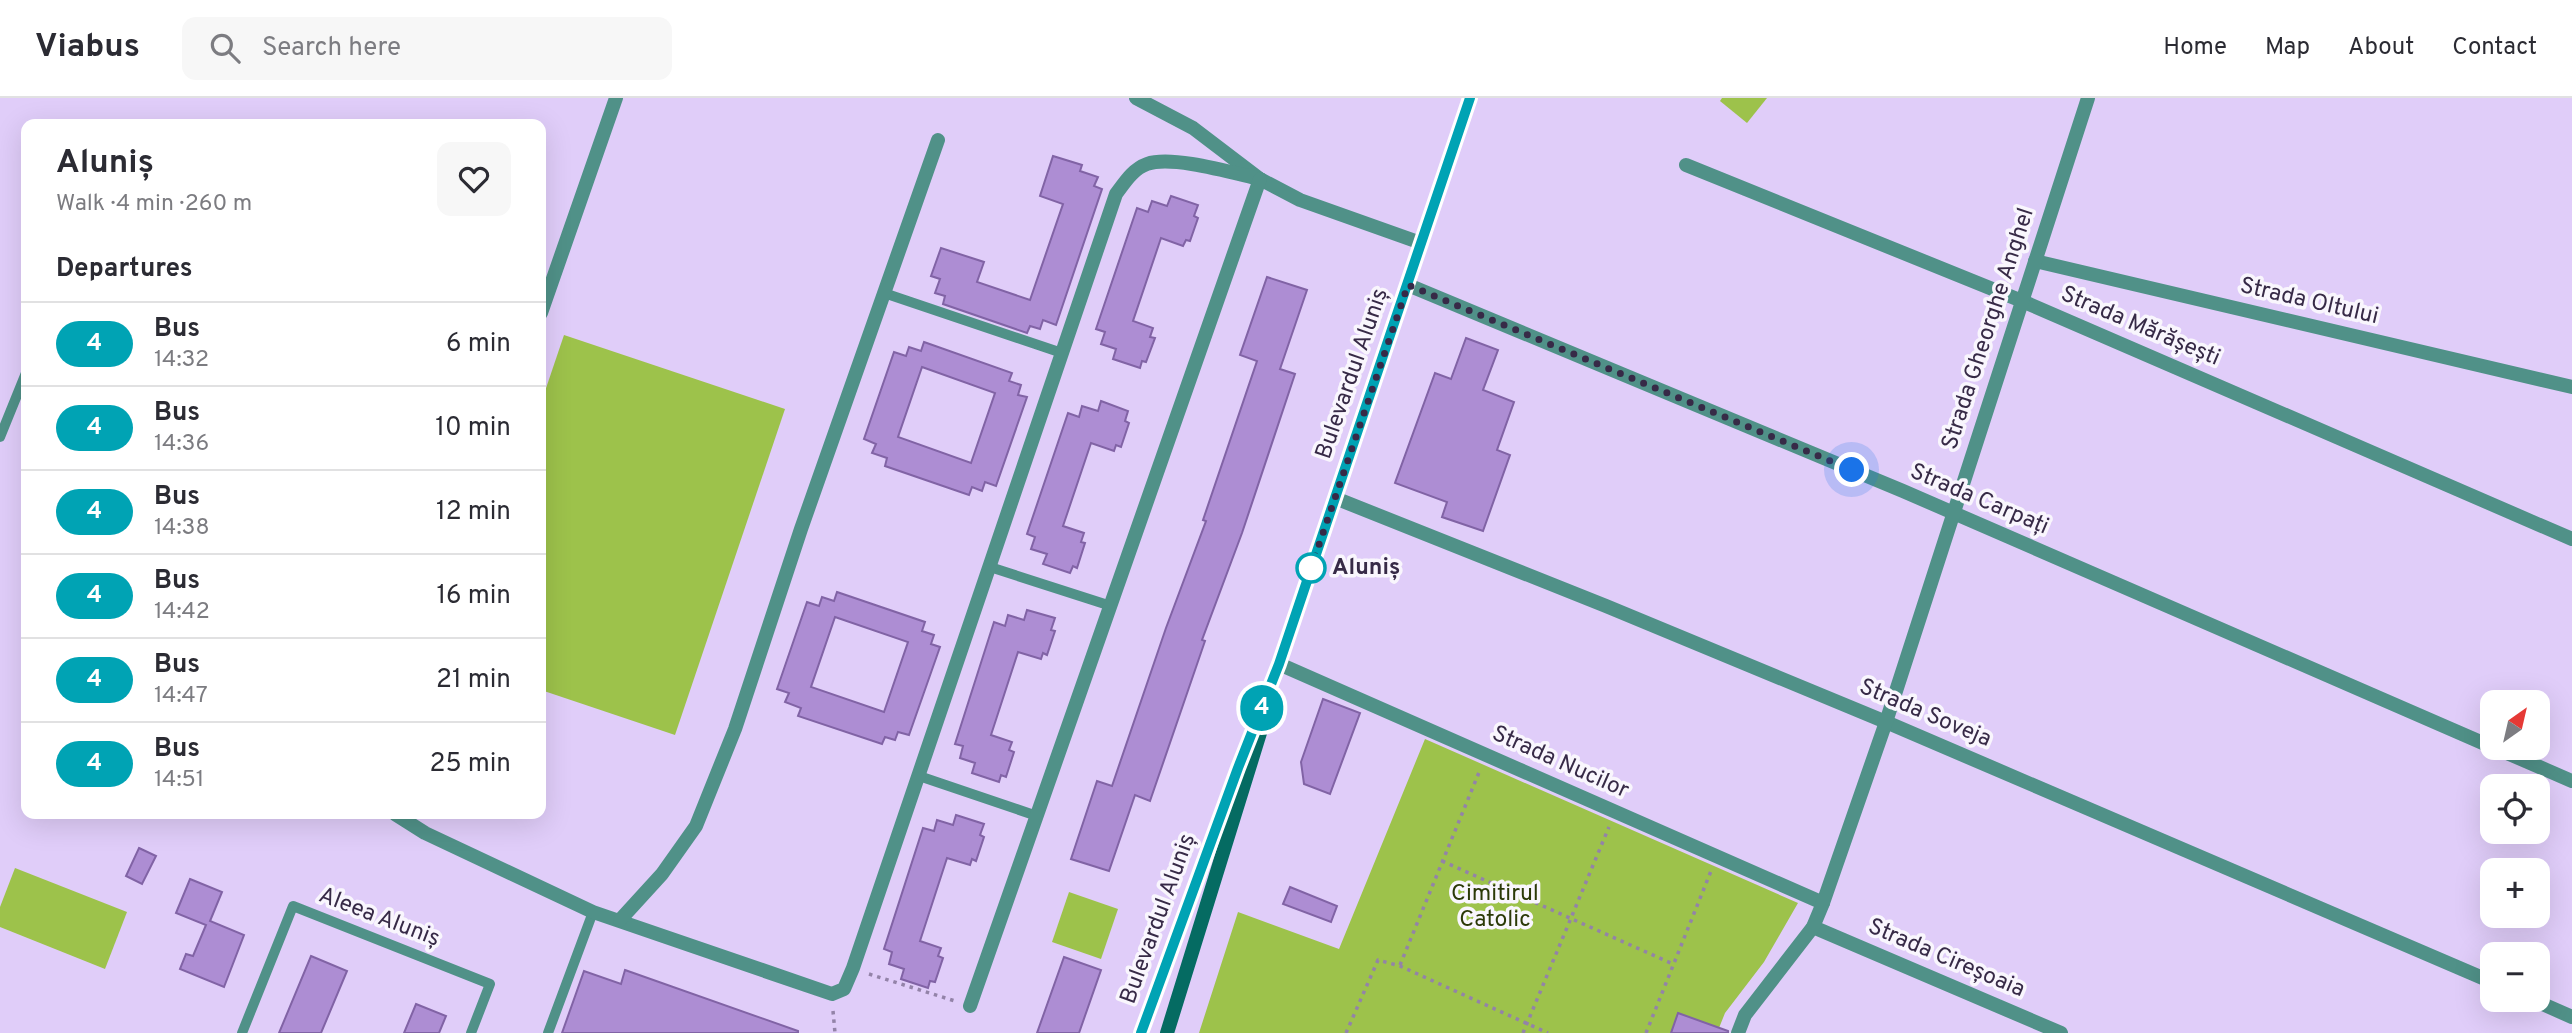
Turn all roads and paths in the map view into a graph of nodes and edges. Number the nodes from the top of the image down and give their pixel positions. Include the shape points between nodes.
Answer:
1 (616, 98) edge
2 (1136, 98) edge
3 (1469, 98) edge
4 (2088, 98) edge
5 (938, 140) dead end
6 (1686, 165) dead end
7 (1260, 178) junction
8 (1421, 243) junction
9 (2035, 261) junction
10 (1408, 285) junction
11 (884, 293) junction
12 (546, 299) edge
13 (2022, 301) junction
14 (1062, 353) junction
15 (21, 385) edge
16 (2572, 387) edge
17 (0, 437) edge
18 (1335, 498) junction
19 (1953, 513) junction
20 (2572, 540) edge
21 (990, 567) junction
22 (1111, 606) junction
23 (1279, 664) junction
24 (1886, 722) junction
25 (2480, 741) edge
26 (2523, 760) edge
27 (1480, 770) dead end
28 (919, 776) junction
29 (2572, 781) edge
30 (1037, 816) junction
31 (403, 819) edge
32 (1609, 827) dead end
33 (1442, 861) junction
34 (1710, 871) dead end
35 (1823, 903) junction
36 (593, 912) junction
37 (1571, 918) junction
38 (620, 920) junction
39 (1813, 928) junction
40 (1673, 964) junction
41 (1400, 966) junction
42 (853, 968) junction
43 (2480, 977) edge
44 (832, 994) junction
45 (970, 1006) joint
46 (2550, 1007) edge
47 (2572, 1017) edge
48 (1527, 1024) junction
49 (242, 1033) edge
50 (471, 1033) edge
51 (548, 1033) edge
52 (835, 1033) edge
53 (1142, 1033) edge
54 (1167, 1033) edge
55 (1346, 1033) edge
56 (1523, 1033) edge
57 (1548, 1033) edge
58 (1646, 1033) edge
59 (1738, 1033) edge
60 (2061, 1033) edge

1 - 12 street
2 - 7 street via 1193,128
3 - 8 main road, Bulevardul Aluniș
4 - 9 street, Strada Gheorghe Anghel
5 - 11 street
6 - 13 street, Strada Mărășești
7 - 8 street via 1300,200
7 - 14 street via 1172,161 1147,164 1131,174 1116,194
7 - 22 street
8 - 10 main road, Bulevardul Aluniș
9 - 13 street, Strada Gheorghe Anghel
9 - 16 street, Strada Oltului
10 - 18 main road, Bulevardul Aluniș
10 - 19 street, Strada Carpați
11 - 14 lane
11 - 38 street via 735,729 696,826 662,874
13 - 19 street, Strada Gheorghe Anghel
13 - 20 street, Strada Mărășești
14 - 21 street
15 - 17 lane
18 - 23 main road, Bulevardul Aluniș
18 - 24 street, Strada Soveja
19 - 24 street, Strada Gheorghe Anghel
19 - 25 street, Strada Carpați
21 - 22 lane
21 - 28 street
22 - 30 street
23 - 35 street, Strada Nucilor
23 - 53 main road, Bulevardul Aluniș
23 - 54 main road, Bulevardul Aluniș
24 - 35 street, Strada Gheorghe Anghel
24 - 43 street, Strada Soveja
26 - 29 street, Strada Carpați
27 - 33 path
28 - 30 lane
28 - 42 street
30 - 45 street
31 - 36 street
32 - 37 path
33 - 37 path
33 - 41 path
34 - 40 path
35 - 39 street, Strada Gheorghe Anghel
36 - 38 street
36 - 51 lane
37 - 40 path
37 - 48 path
38 - 44 street
39 - 59 street, Strada Gheorghe Anghel via 1745,1015
39 - 60 street, Strada Cireșoaia
40 - 58 path
41 - 48 path
41 - 55 path via 1378,960
42 - 44 street via 844,989
42 - 45 path
44 - 52 path
46 - 47 street
48 - 56 path
48 - 57 path
49 - 50 lane, Aleea Aluniș via 292,906 490,984

